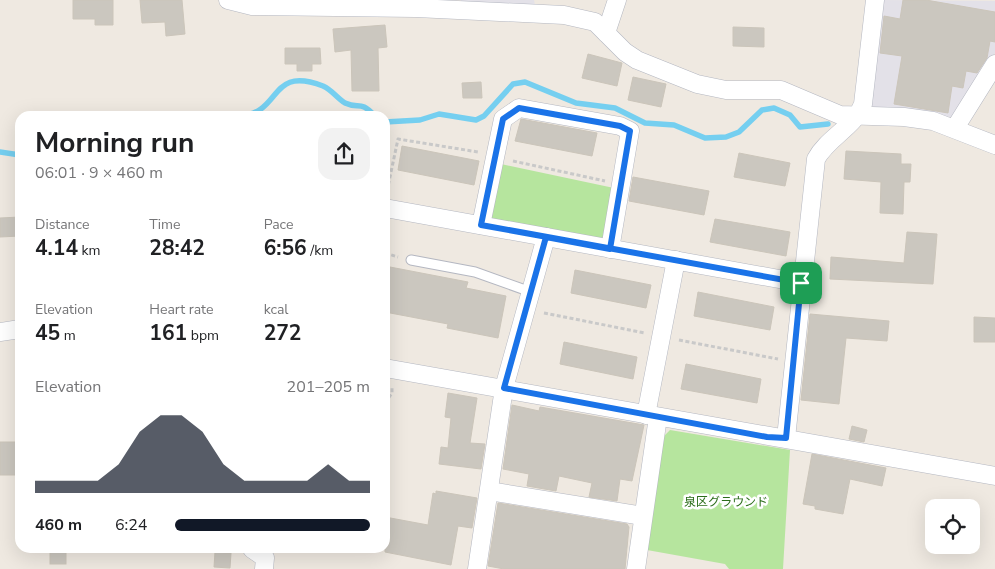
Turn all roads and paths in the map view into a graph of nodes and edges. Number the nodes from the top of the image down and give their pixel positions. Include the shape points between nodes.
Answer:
1 (228, 0) edge
2 (617, 0) edge
3 (876, 0) edge
4 (330, 4) edge
5 (546, 7) edge
6 (606, 33) junction
7 (995, 64) edge
8 (859, 116) junction
9 (955, 128) junction
10 (995, 145) edge
11 (390, 209) edge
12 (481, 225) junction
13 (546, 237) junction
14 (610, 249) junction
15 (411, 260) dead end
16 (676, 260) junction
17 (801, 283) junction
18 (530, 292) junction
19 (390, 369) edge
20 (504, 388) junction
21 (652, 416) junction
22 (786, 438) junction
23 (995, 476) edge
24 (489, 491) junction
25 (643, 516) junction
26 (258, 553) edge
27 (264, 569) edge
28 (476, 569) edge
29 (636, 569) edge

1 - 4 street via 252,6
2 - 6 street
3 - 8 street
4 - 5 street via 416,8
5 - 6 street via 595,22
6 - 8 street via 637,60 697,84 726,90 781,90 840,115
7 - 9 street
8 - 9 street via 904,117
8 - 17 street via 822,149 816,159
9 - 10 street
11 - 12 street
12 - 13 street
12 - 14 street via 503,119 519,108 620,126 630,131
13 - 14 street
13 - 18 street
14 - 16 street
15 - 18 lane via 475,272
16 - 17 street
16 - 21 street
17 - 22 street
18 - 20 street
19 - 20 street
20 - 21 street
20 - 24 street
21 - 22 street
21 - 25 street
22 - 23 street
24 - 25 street
24 - 28 street
25 - 29 street
26 - 27 street via 265,558

